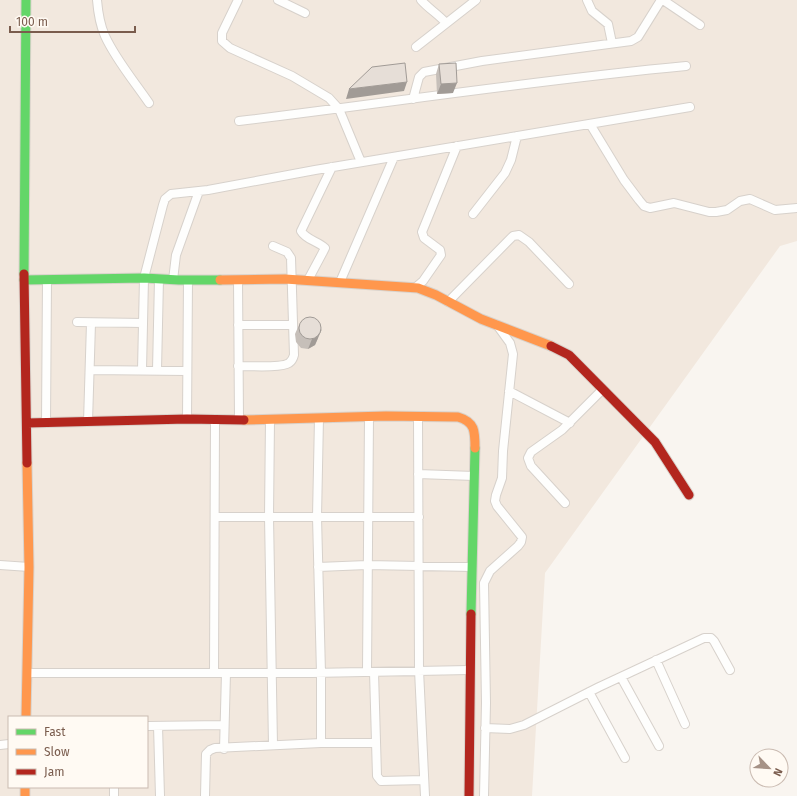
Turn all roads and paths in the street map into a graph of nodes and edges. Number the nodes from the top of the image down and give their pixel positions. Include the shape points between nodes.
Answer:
1 (26, 0) edge
2 (97, 0) edge
3 (238, 0) edge
4 (278, 0) edge
5 (421, 0) edge
6 (476, 0) edge
7 (587, 0) edge
8 (662, 0) edge
9 (305, 13) dead end
10 (446, 23) junction
11 (700, 25) dead end
12 (612, 43) junction
13 (416, 46) dead end
14 (686, 66) dead end
15 (413, 99) junction
16 (149, 103) dead end
17 (690, 107) dead end
18 (339, 109) junction
19 (239, 121) dead end
20 (590, 124) junction
21 (517, 136) junction
22 (456, 146) junction
23 (394, 157) junction
24 (362, 162) junction
25 (332, 167) junction
26 (199, 191) junction
27 (797, 208) edge
28 (473, 214) dead end
29 (273, 246) dead end
30 (144, 278) junction
31 (159, 279) junction
32 (291, 279) junction
33 (24, 280) junction
34 (47, 280) junction
35 (173, 280) junction
36 (188, 280) junction
37 (238, 280) junction
38 (308, 280) junction
39 (340, 282) junction
40 (569, 284) dead end
41 (416, 288) junction
42 (448, 302) junction
43 (77, 322) dead end
44 (91, 323) junction
45 (143, 324) junction
46 (238, 325) junction
47 (293, 325) junction
48 (497, 325) junction
49 (238, 366) junction
50 (90, 370) junction
51 (142, 370) junction
52 (157, 370) junction
53 (187, 371) junction
54 (603, 389) junction
55 (509, 391) junction
56 (369, 416) junction
57 (418, 416) junction
58 (319, 418) junction
59 (187, 419) junction
60 (215, 420) junction
61 (239, 420) junction
62 (270, 420) junction
63 (88, 422) junction
64 (27, 423) junction
65 (46, 423) junction
66 (570, 423) junction
67 (418, 474) junction
68 (474, 476) junction
69 (689, 494) dead end
70 (565, 503) dead end
71 (215, 517) junction
72 (269, 517) junction
73 (317, 517) junction
74 (367, 517) junction
75 (418, 517) junction
76 (0, 565) edge
77 (367, 565) junction
78 (419, 566) junction
79 (29, 567) junction
80 (318, 567) junction
81 (472, 567) junction
82 (656, 660) junction
83 (419, 670) junction
84 (470, 670) junction
85 (730, 670) dead end
86 (370, 672) junction
87 (27, 673) junction
88 (214, 673) junction
89 (226, 673) junction
90 (271, 673) junction
91 (321, 673) junction
92 (621, 677) junction
93 (589, 692) junction
94 (26, 716) edge
95 (685, 724) dead end
96 (224, 725) junction
97 (148, 726) edge
98 (158, 726) junction
99 (485, 728) junction
100 (376, 743) junction
101 (321, 744) junction
102 (273, 746) junction
103 (660, 746) dead end
104 (224, 749) junction
105 (625, 758) dead end
106 (424, 780) junction
107 (160, 796) edge
108 (205, 796) edge
109 (425, 796) edge
110 (468, 796) edge
111 (484, 796) edge

1 - 33 street
2 - 16 street via 100,21 111,48
3 - 18 street via 222,33 222,41 230,48 292,76 329,98
4 - 9 street
5 - 10 street
6 - 10 street
7 - 12 street via 592,12 608,24
8 - 11 street
8 - 12 street via 635,40
10 - 13 street
12 - 15 street via 482,61 424,72 419,77
14 - 15 street via 519,84
15 - 18 street
17 - 20 street
18 - 19 street
18 - 24 street
20 - 21 street
20 - 27 street via 624,180 646,207 674,203 716,212 727,210 740,201 750,199 775,210
21 - 22 street
21 - 28 street via 505,174
22 - 23 street
22 - 41 street via 422,232 424,238 440,250 440,255
23 - 24 street
23 - 39 street
24 - 25 street
25 - 26 street
25 - 38 street via 301,231 303,235 324,248
26 - 30 street via 171,194 165,198
26 - 35 street via 176,255
29 - 32 street via 290,254
30 - 31 street
30 - 34 street
30 - 45 street
31 - 35 street
31 - 52 street
32 - 37 street
32 - 38 street
32 - 47 street
33 - 34 street
33 - 64 street
34 - 65 street
35 - 36 street
36 - 37 street
36 - 53 street
37 - 46 street
38 - 39 street
39 - 41 street
40 - 42 street via 519,235 513,236
41 - 42 street
42 - 48 street
43 - 44 street
44 - 45 street
44 - 50 street
45 - 51 street
46 - 47 street
46 - 49 street
47 - 49 street via 294,356 290,363
48 - 54 street via 569,355
48 - 55 street via 512,348
49 - 61 street
50 - 51 street
50 - 63 street
51 - 52 street
52 - 53 street
53 - 59 street
54 - 66 street
54 - 69 street via 655,442
55 - 66 street
55 - 99 street via 502,478 495,501 522,537 518,546 490,571 484,583
56 - 57 street
56 - 58 street
56 - 74 street
57 - 67 street
57 - 68 street via 458,417 472,423 475,429
58 - 62 street
58 - 73 street
59 - 60 street
59 - 63 street
60 - 61 street
60 - 71 street
61 - 62 street
62 - 72 street
63 - 65 street
64 - 65 street
64 - 79 street
66 - 70 street via 531,452 528,458 531,466
67 - 68 street
67 - 75 street
68 - 81 street
71 - 72 street
71 - 88 street
72 - 73 street
72 - 90 street
73 - 74 street
73 - 80 street
74 - 75 street
74 - 77 street
75 - 78 street
76 - 79 street
77 - 78 street
77 - 80 street
77 - 86 street
78 - 81 street
78 - 83 street
79 - 87 street
80 - 91 street
81 - 84 street
82 - 85 street via 708,637 714,641
82 - 92 street
82 - 95 street
83 - 84 street
83 - 86 street
83 - 106 street
84 - 110 street
86 - 91 street
86 - 100 street
87 - 88 street
87 - 94 street
88 - 89 street
89 - 90 street
89 - 96 street
90 - 91 street
90 - 102 street
91 - 101 street
92 - 93 street
92 - 103 street
93 - 99 street via 524,725 510,729
93 - 105 street
96 - 98 street
96 - 104 street
97 - 98 street
98 - 107 street
99 - 111 street
100 - 101 street
100 - 106 street via 377,776 381,781
101 - 102 street
102 - 104 street
104 - 108 street via 215,748 206,754
106 - 109 street

